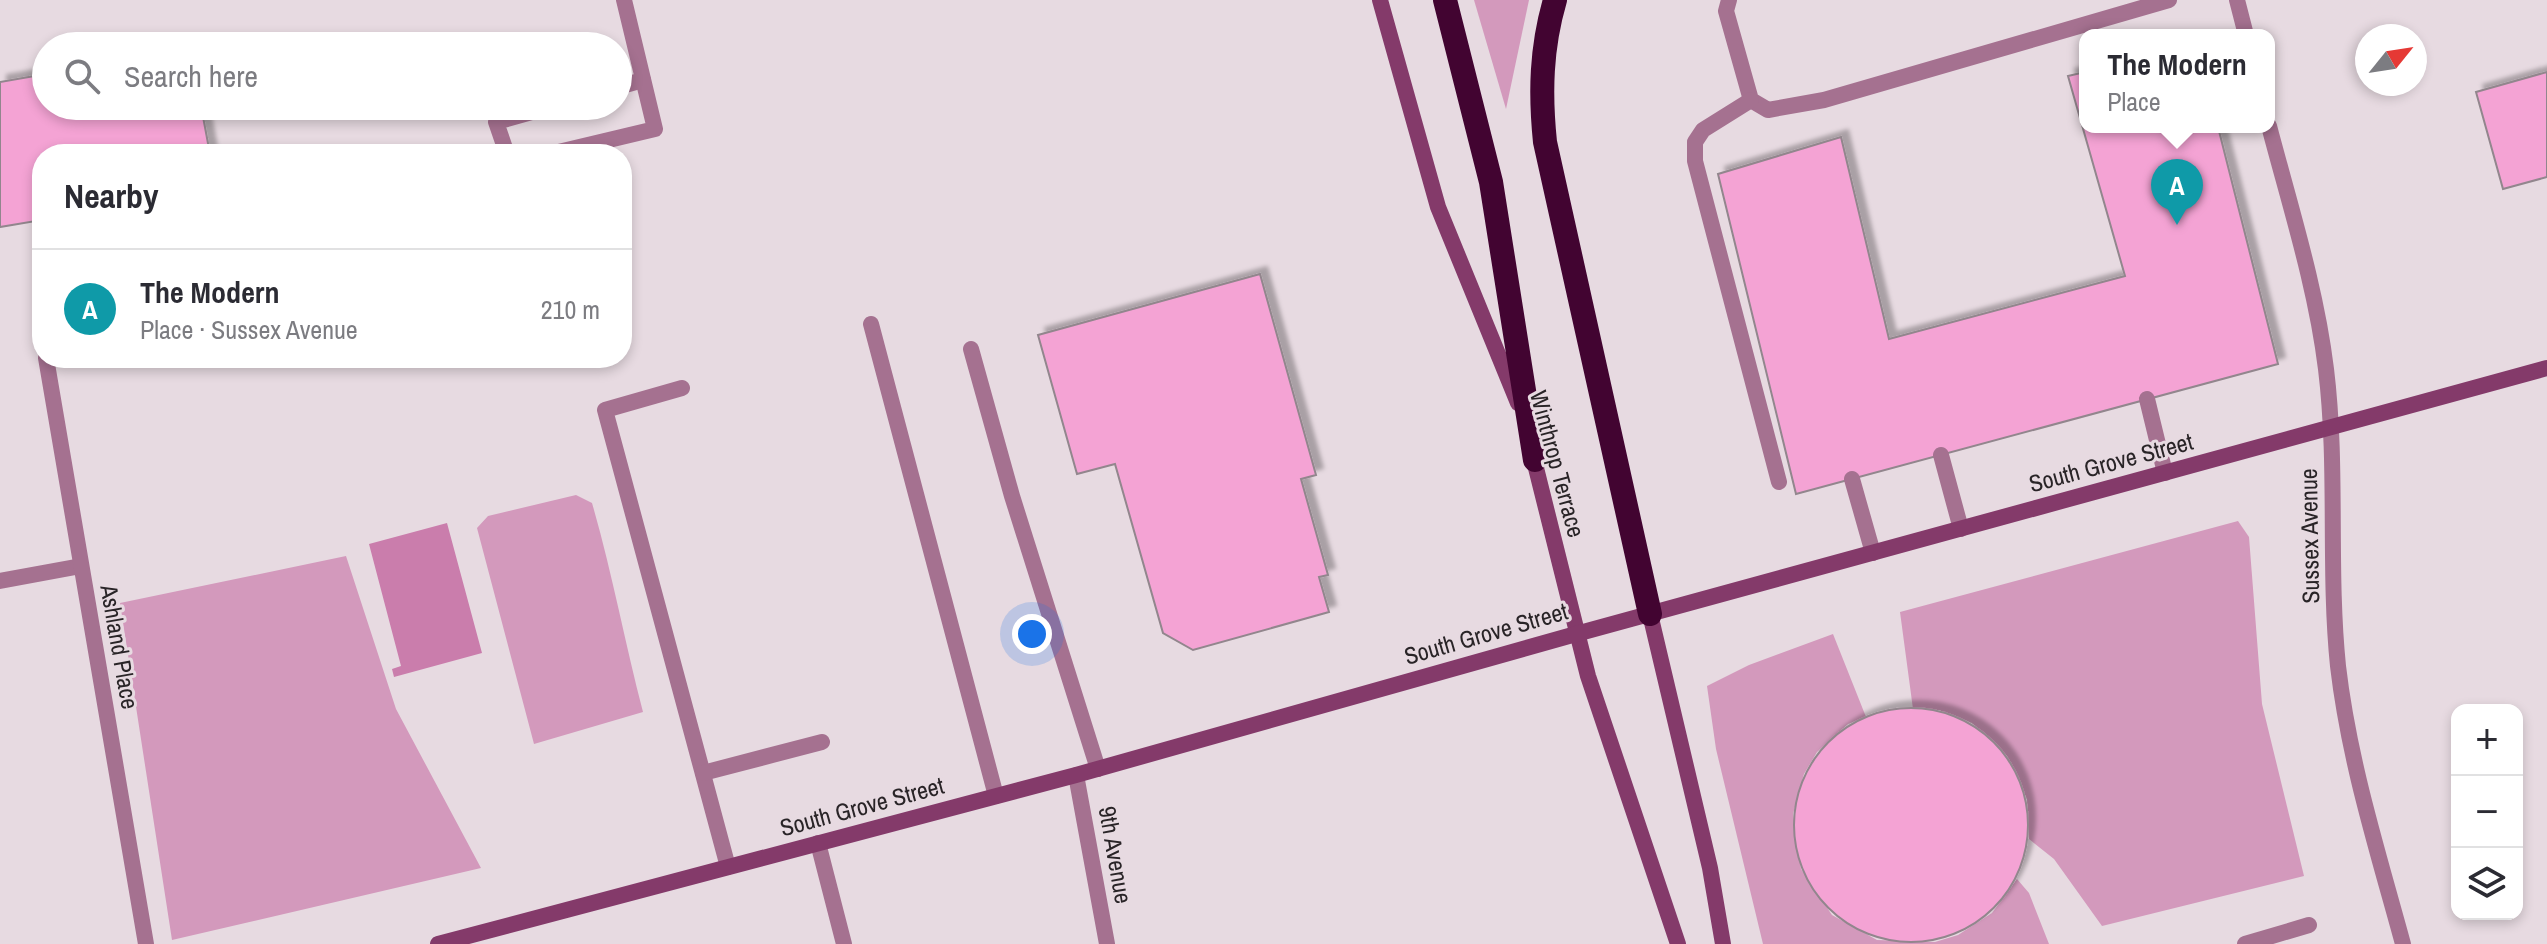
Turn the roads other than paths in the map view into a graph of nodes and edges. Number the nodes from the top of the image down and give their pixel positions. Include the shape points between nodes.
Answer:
1 (624, 0) edge
2 (1380, 0) edge
3 (1445, 0) edge
4 (1555, 0) edge
5 (1729, 0) edge
6 (2169, 0) edge
7 (2237, 0) edge
8 (2118, 6) edge
9 (2244, 29) edge
10 (632, 32) edge
11 (632, 34) edge
12 (643, 80) junction
13 (632, 83) edge
14 (1751, 100) junction
15 (503, 120) edge
16 (2271, 133) edge
17 (504, 144) edge
18 (592, 144) edge
19 (871, 324) dead end
20 (971, 349) dead end
21 (48, 368) edge
22 (2547, 368) edge
23 (682, 388) dead end
24 (2147, 399) dead end
25 (2331, 428) junction
26 (1941, 455) dead end
27 (1535, 460) junction
28 (2165, 473) junction
29 (1852, 479) dead end
30 (1779, 482) dead end
31 (1961, 529) junction
32 (1873, 553) junction
33 (81, 566) junction
34 (0, 581) edge
35 (1650, 614) junction
36 (1576, 634) junction
37 (822, 742) dead end
38 (1098, 769) junction
39 (703, 773) junction
40 (1076, 775) junction
41 (996, 796) junction
42 (818, 843) junction
43 (728, 867) junction
44 (2309, 925) dead end
45 (146, 944) edge
46 (438, 944) edge
47 (844, 944) edge
48 (1107, 944) edge
49 (1678, 944) edge
50 (1723, 944) edge
51 (2245, 944) edge
52 (2403, 944) edge

1 - 10 street
2 - 27 main road, Winthrop Terrace via 1438,207 1511,383
3 - 27 highway via 1491,182
4 - 35 highway via 1541,79 1545,142
5 - 14 street via 1726,11
6 - 8 street
7 - 9 street
8 - 14 street via 1824,100 1768,110
11 - 12 street
12 - 13 street
12 - 18 street via 655,129
14 - 30 street via 1703,130 1695,142 1695,161
15 - 17 street via 496,122
16 - 25 street, Sussex Avenue via 2317,317
19 - 41 street
20 - 38 street
21 - 33 street, Ashland Place
22 - 25 main road, South Grove Street
23 - 39 street via 605,410
24 - 28 street
25 - 28 main road, South Grove Street
25 - 52 street, Sussex Avenue via 2339,667 2361,791
26 - 31 street
27 - 36 main road, Winthrop Terrace
28 - 31 main road, South Grove Street
29 - 32 street
31 - 32 main road, South Grove Street
32 - 35 main road, South Grove Street
33 - 34 street
33 - 45 street, Ashland Place
35 - 36 main road, South Grove Street
35 - 50 main road
36 - 38 main road, South Grove Street
36 - 49 main road, Winthrop Terrace
37 - 39 street
38 - 40 main road, South Grove Street
39 - 43 street
40 - 41 main road, South Grove Street
40 - 48 street, 9th Avenue
41 - 42 main road, South Grove Street
42 - 43 main road, South Grove Street
42 - 47 street
43 - 46 main road, South Grove Street
44 - 51 street

